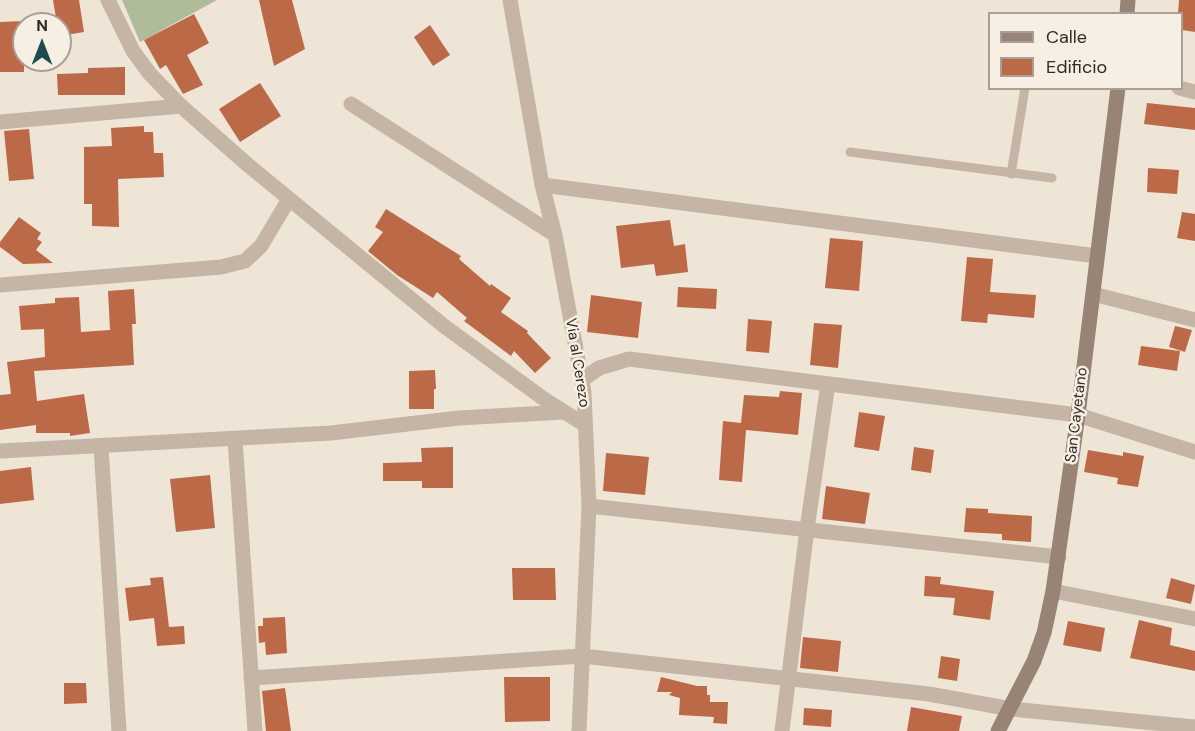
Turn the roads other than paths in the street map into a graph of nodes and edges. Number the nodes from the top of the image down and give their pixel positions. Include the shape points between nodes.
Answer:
1 (108, 0) edge
2 (510, 0) edge
3 (1025, 90) edge
4 (1118, 90) edge
5 (351, 104) dead end
6 (182, 106) junction
7 (0, 122) edge
8 (850, 152) dead end
9 (1011, 174) junction
10 (1052, 178) dead end
11 (542, 185) junction
12 (289, 199) junction
13 (555, 235) junction
14 (1097, 256) junction
15 (0, 285) edge
16 (1093, 294) junction
17 (1195, 320) edge
18 (582, 380) junction
19 (828, 384) junction
20 (564, 412) junction
21 (1078, 415) junction
22 (585, 425) junction
23 (235, 439) junction
24 (101, 447) junction
25 (0, 451) edge
26 (1195, 452) edge
27 (589, 506) junction
28 (807, 529) junction
29 (1059, 557) junction
30 (1053, 591) junction
31 (1195, 619) edge
32 (582, 656) junction
33 (251, 678) junction
34 (789, 679) junction
35 (1011, 709) junction
36 (1195, 727) edge
37 (119, 731) edge
38 (255, 731) edge
39 (579, 731) edge
40 (782, 731) edge
41 (998, 731) edge

1 - 6 street via 133,51
2 - 11 street, Via al Cerezo
3 - 9 lane
4 - 14 main road, San Cayetano
5 - 13 street
6 - 7 street
6 - 12 street
8 - 9 lane
9 - 10 lane
11 - 13 street, Via al Cerezo
11 - 14 street
12 - 15 street via 261,246 244,261 221,267
12 - 20 street via 444,327
13 - 18 street, Via al Cerezo
14 - 16 main road, San Cayetano
16 - 17 street
16 - 21 main road, San Cayetano
18 - 19 street via 598,368 629,360
18 - 22 street, Via al Cerezo
19 - 21 street
19 - 28 street
20 - 22 street
20 - 23 street
21 - 26 street
21 - 29 main road, San Cayetano
22 - 27 street, Via al Cerezo
23 - 24 street
23 - 33 street
24 - 25 street
24 - 37 street
27 - 28 street
27 - 32 street, Via al Cerezo
28 - 29 street
28 - 34 street
29 - 30 main road, San Cayetano
30 - 31 street
30 - 35 main road, San Cayetano via 1044,633
32 - 33 street
32 - 34 street
32 - 39 street, Via al Cerezo
33 - 38 street
34 - 35 street via 929,694
34 - 40 street
35 - 36 street
35 - 41 main road, San Cayetano

